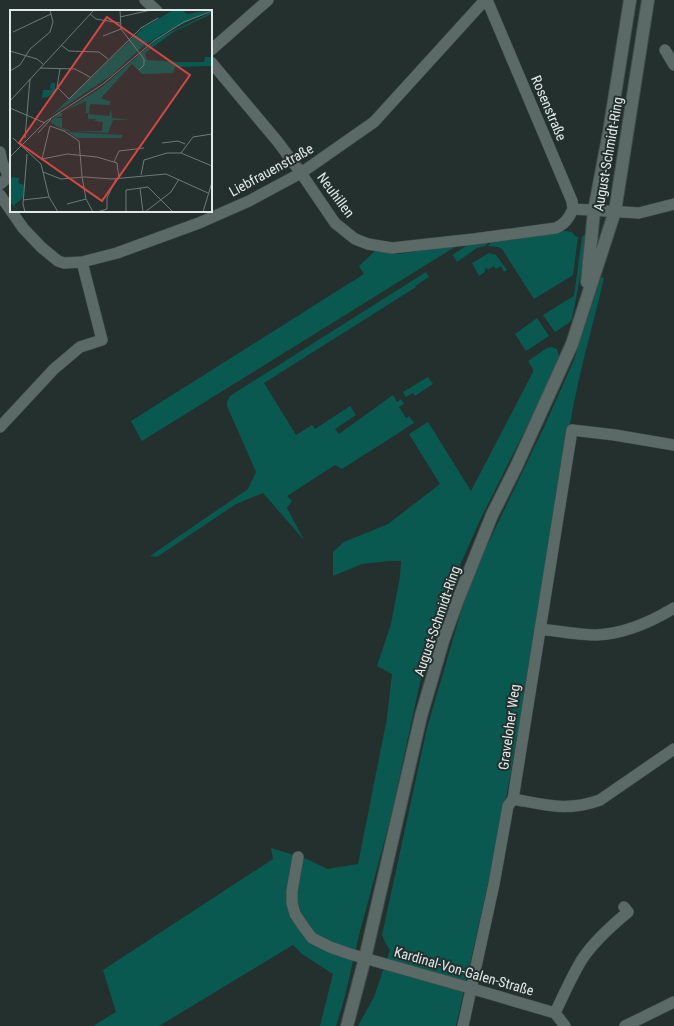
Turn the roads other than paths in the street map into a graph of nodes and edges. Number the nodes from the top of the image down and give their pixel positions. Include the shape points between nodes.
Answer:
1 (145, 0) edge
2 (268, 0) edge
3 (486, 0) edge
4 (630, 0) edge
5 (648, 0) edge
6 (156, 10) edge
7 (212, 49) edge
8 (665, 50) dead end
9 (212, 63) edge
10 (674, 65) edge
11 (0, 152) edge
12 (301, 173) junction
13 (10, 176) edge
14 (0, 184) edge
15 (0, 195) edge
16 (674, 204) edge
17 (10, 209) edge
18 (573, 209) junction
19 (594, 211) junction
20 (614, 211) junction
21 (12, 212) edge
22 (82, 262) junction
23 (584, 309) junction
24 (0, 427) edge
25 (674, 445) edge
26 (674, 608) edge
27 (540, 629) junction
28 (674, 749) edge
29 (513, 799) junction
30 (298, 857) dead end
31 (624, 907) dead end
32 (365, 958) junction
33 (470, 988) junction
34 (674, 1002) edge
35 (555, 1014) junction
36 (347, 1026) edge
37 (462, 1026) edge
38 (565, 1026) edge
39 (625, 1026) edge

1 - 6 street
2 - 7 street
3 - 12 street, Liebfrauenstraße via 374,122
3 - 18 street, Rosenstraße via 572,201
4 - 19 main road, August-Schmidt-Ring
5 - 20 main road, August-Schmidt-Ring
8 - 10 street
9 - 12 street, Neuhillen
11 - 13 street
12 - 18 street, Neuhillen via 336,223 355,239 379,247 404,247 556,228 570,217
12 - 22 street, Liebfrauenstraße via 249,201 199,223 116,253
13 - 14 street
15 - 17 street, Liebfrauenstraße
16 - 20 street via 639,212
18 - 19 street
19 - 20 street
19 - 23 main road, August-Schmidt-Ring
20 - 23 main road, August-Schmidt-Ring
21 - 22 street, Liebfrauenstraße via 23,228 58,261 64,264
22 - 24 street via 102,340 80,347 70,355
23 - 32 main road, August-Schmidt-Ring via 572,344 492,515 443,641 421,716
25 - 27 street, Graveloher Weg via 572,430
26 - 27 street via 654,620 604,634
27 - 29 street, Graveloher Weg
28 - 29 street via 600,800 587,805 562,808
29 - 33 street, Graveloher Weg via 508,806 494,884
30 - 32 street via 292,891 295,914 312,938 330,947
31 - 35 street via 628,912 604,933 582,960
32 - 33 street, Kardinal-Von-Galen-Straße
32 - 36 main road, August-Schmidt-Ring
33 - 35 street, Kardinal-Von-Galen-Straße
33 - 37 street, Graveloher Weg
34 - 39 street
35 - 38 street

